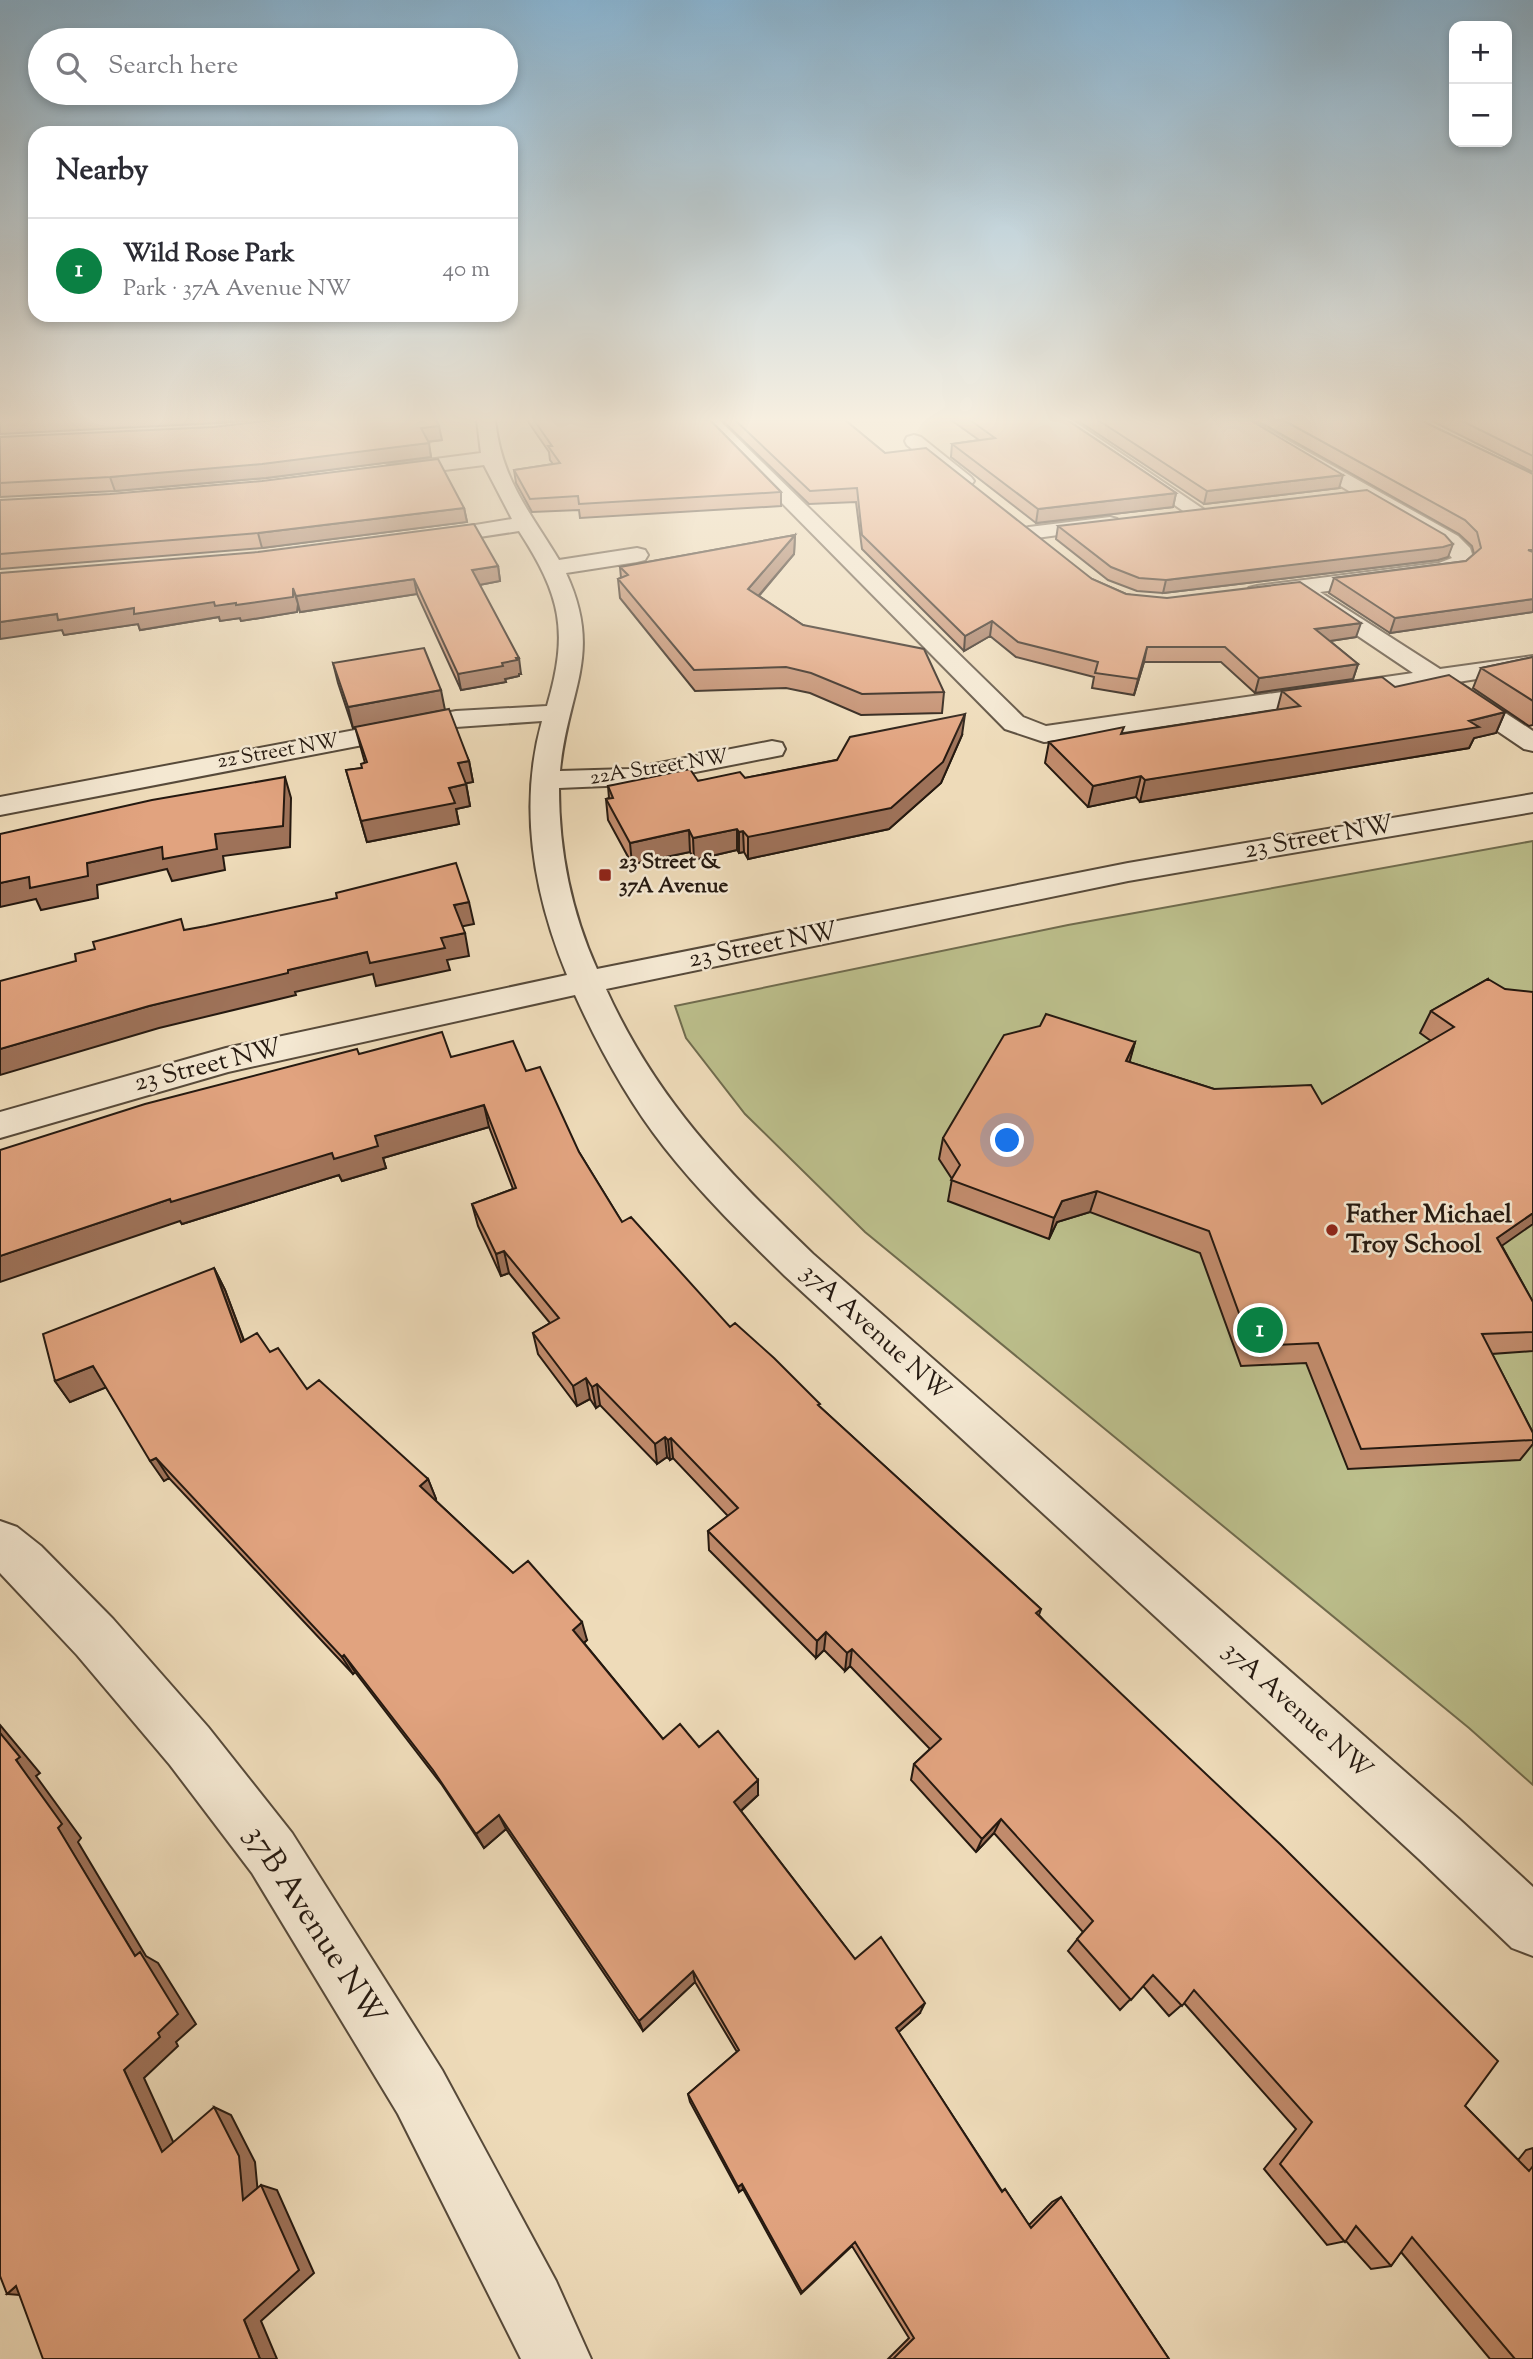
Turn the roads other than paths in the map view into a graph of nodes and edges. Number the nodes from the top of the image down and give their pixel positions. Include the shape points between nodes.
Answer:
1 (482, 530) edge
2 (527, 530) edge
3 (820, 530) edge
4 (1025, 530) edge
5 (1054, 530) edge
6 (1431, 530) edge
7 (1029, 533) junction
8 (409, 541) edge
9 (1049, 548) edge
10 (637, 555) dead end
11 (552, 568) junction
12 (1302, 588) junction
13 (1234, 596) edge
14 (1533, 663) edge
15 (1437, 677) junction
16 (557, 713) junction
17 (1533, 743) edge
18 (772, 749) dead end
19 (545, 780) junction
20 (1533, 803) edge
21 (0, 806) edge
22 (586, 982) junction
23 (0, 1125) edge
24 (0, 1543) edge
25 (1533, 1927) edge
26 (556, 2359) edge

1 - 8 street
2 - 11 street, 37A Avenue NW
3 - 15 street via 1014,723 1034,733 1070,732
4 - 7 street
5 - 7 street
6 - 12 street via 1450,541 1463,560 1452,568
7 - 9 street
10 - 11 street
11 - 16 street, 37A Avenue NW via 568,603 573,639 568,681
12 - 13 street
12 - 15 street
14 - 15 street
15 - 17 street
16 - 19 street, 37A Avenue NW
16 - 21 street, 22 Street NW via 456,719
18 - 19 street, 22A Street NW via 629,777
19 - 22 street, 37A Avenue NW via 545,838 555,903
20 - 22 street, 23 Street NW via 1141,869
22 - 23 street, 23 Street NW via 226,1060
22 - 25 street, 37A Avenue NW via 642,1090 750,1217
24 - 26 street, 37B Avenue NW via 95,1637 189,1746 272,1853 419,2092

